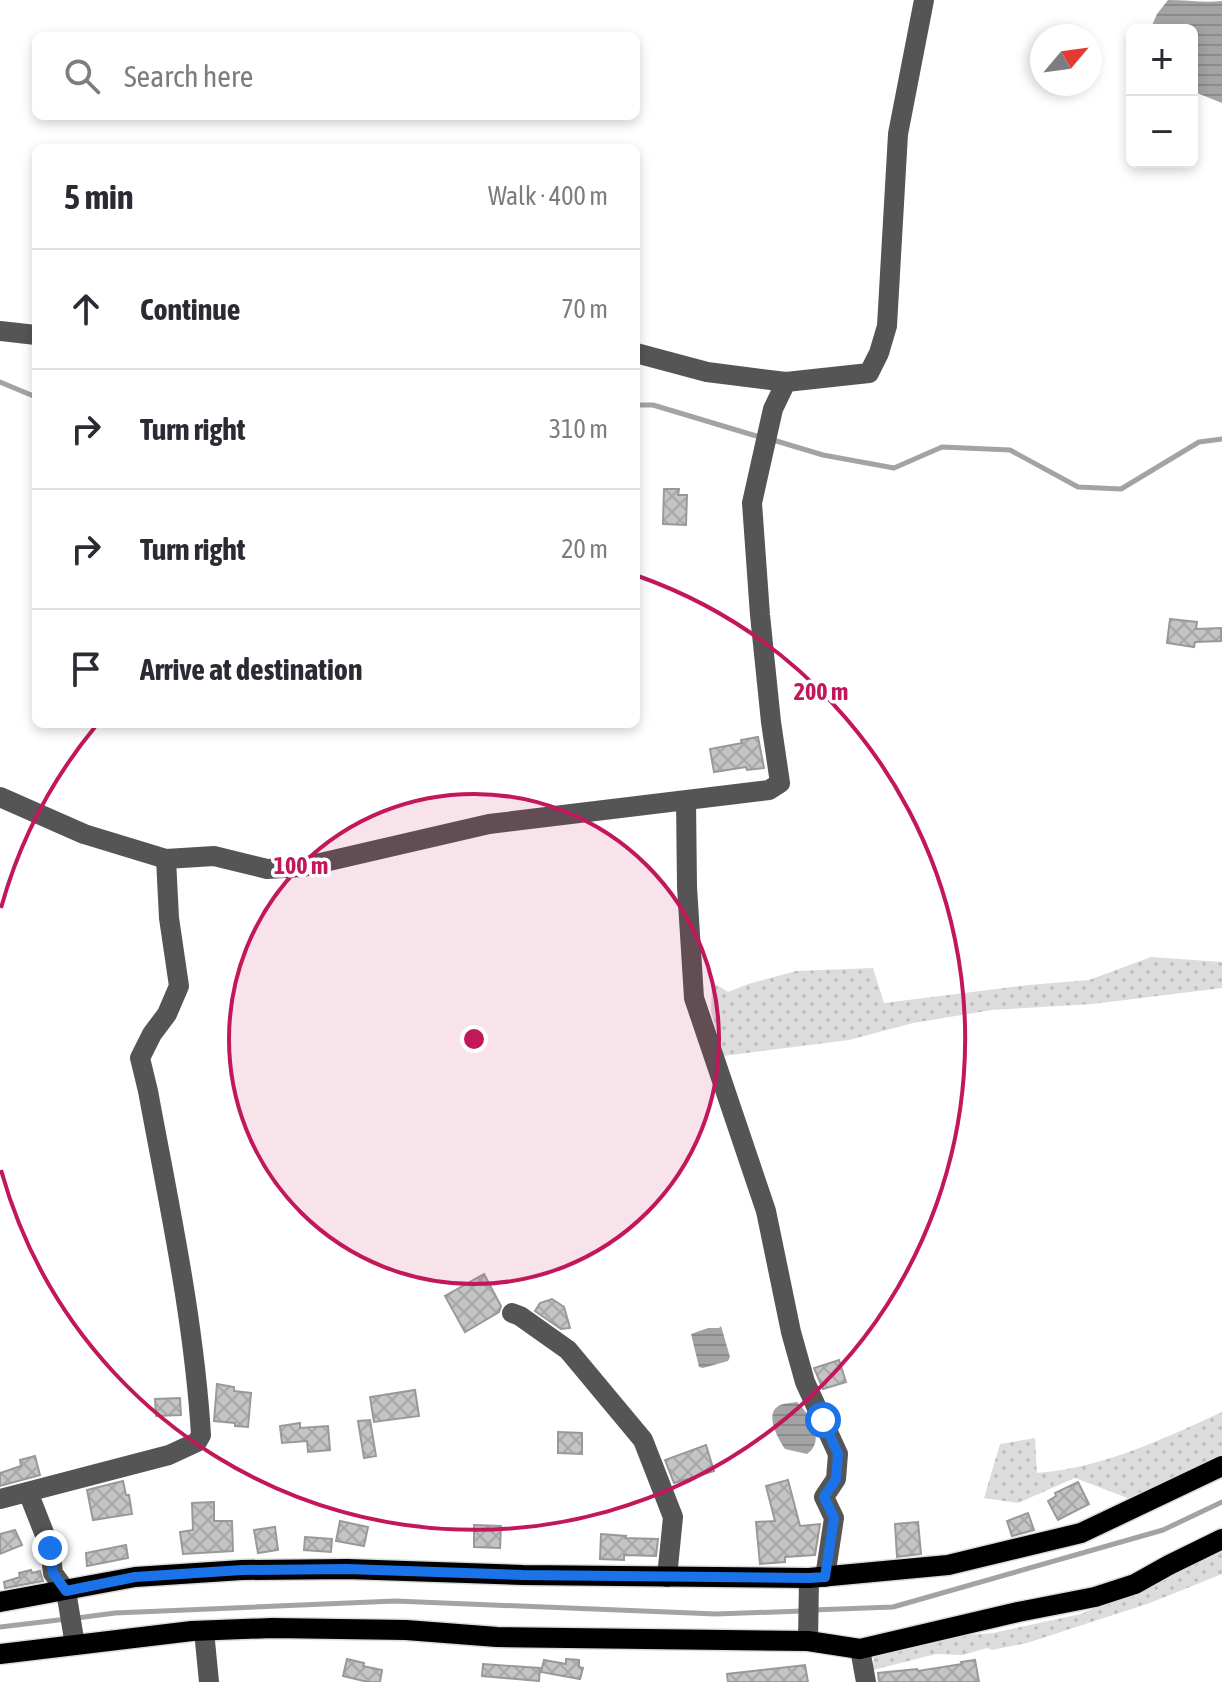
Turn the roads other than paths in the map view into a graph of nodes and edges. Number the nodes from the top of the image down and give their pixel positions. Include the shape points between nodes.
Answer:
1 (924, 0) edge
2 (0, 331) edge
3 (32, 335) edge
4 (640, 354) edge
5 (786, 382) junction
6 (0, 797) edge
7 (686, 800) junction
8 (166, 859) junction
9 (512, 1313) dead end
10 (1222, 1466) edge
11 (28, 1492) junction
12 (0, 1499) edge
13 (1222, 1539) edge
14 (667, 1577) junction
15 (817, 1577) junction
16 (66, 1591) junction
17 (0, 1602) edge
18 (204, 1631) junction
19 (808, 1641) junction
20 (75, 1645) junction
21 (860, 1649) junction
22 (0, 1654) edge
23 (209, 1682) edge
24 (866, 1682) edge

1 - 5 street via 898,134 887,326 879,353 869,373
2 - 3 street
4 - 5 street via 707,372
5 - 7 street via 773,409 752,503 780,783 769,790
6 - 8 street via 84,834
7 - 8 street via 489,824 303,867 267,869 214,856
7 - 15 street via 694,998 766,1211 805,1382 838,1454 836,1479 824,1497 834,1518
8 - 11 street via 179,986 140,1058 190,1326 201,1435 169,1455
9 - 14 street via 568,1350 643,1440 673,1517
10 - 15 main road via 1081,1533 948,1565
11 - 12 street
11 - 16 street via 50,1548 53,1573
13 - 21 main road via 1135,1584 1095,1597
14 - 15 main road
14 - 16 main road via 242,1570 135,1577
15 - 19 street
16 - 17 main road
16 - 20 street
18 - 19 main road via 406,1630 497,1637
18 - 20 main road
18 - 23 street
19 - 21 main road
20 - 22 main road
21 - 24 street

